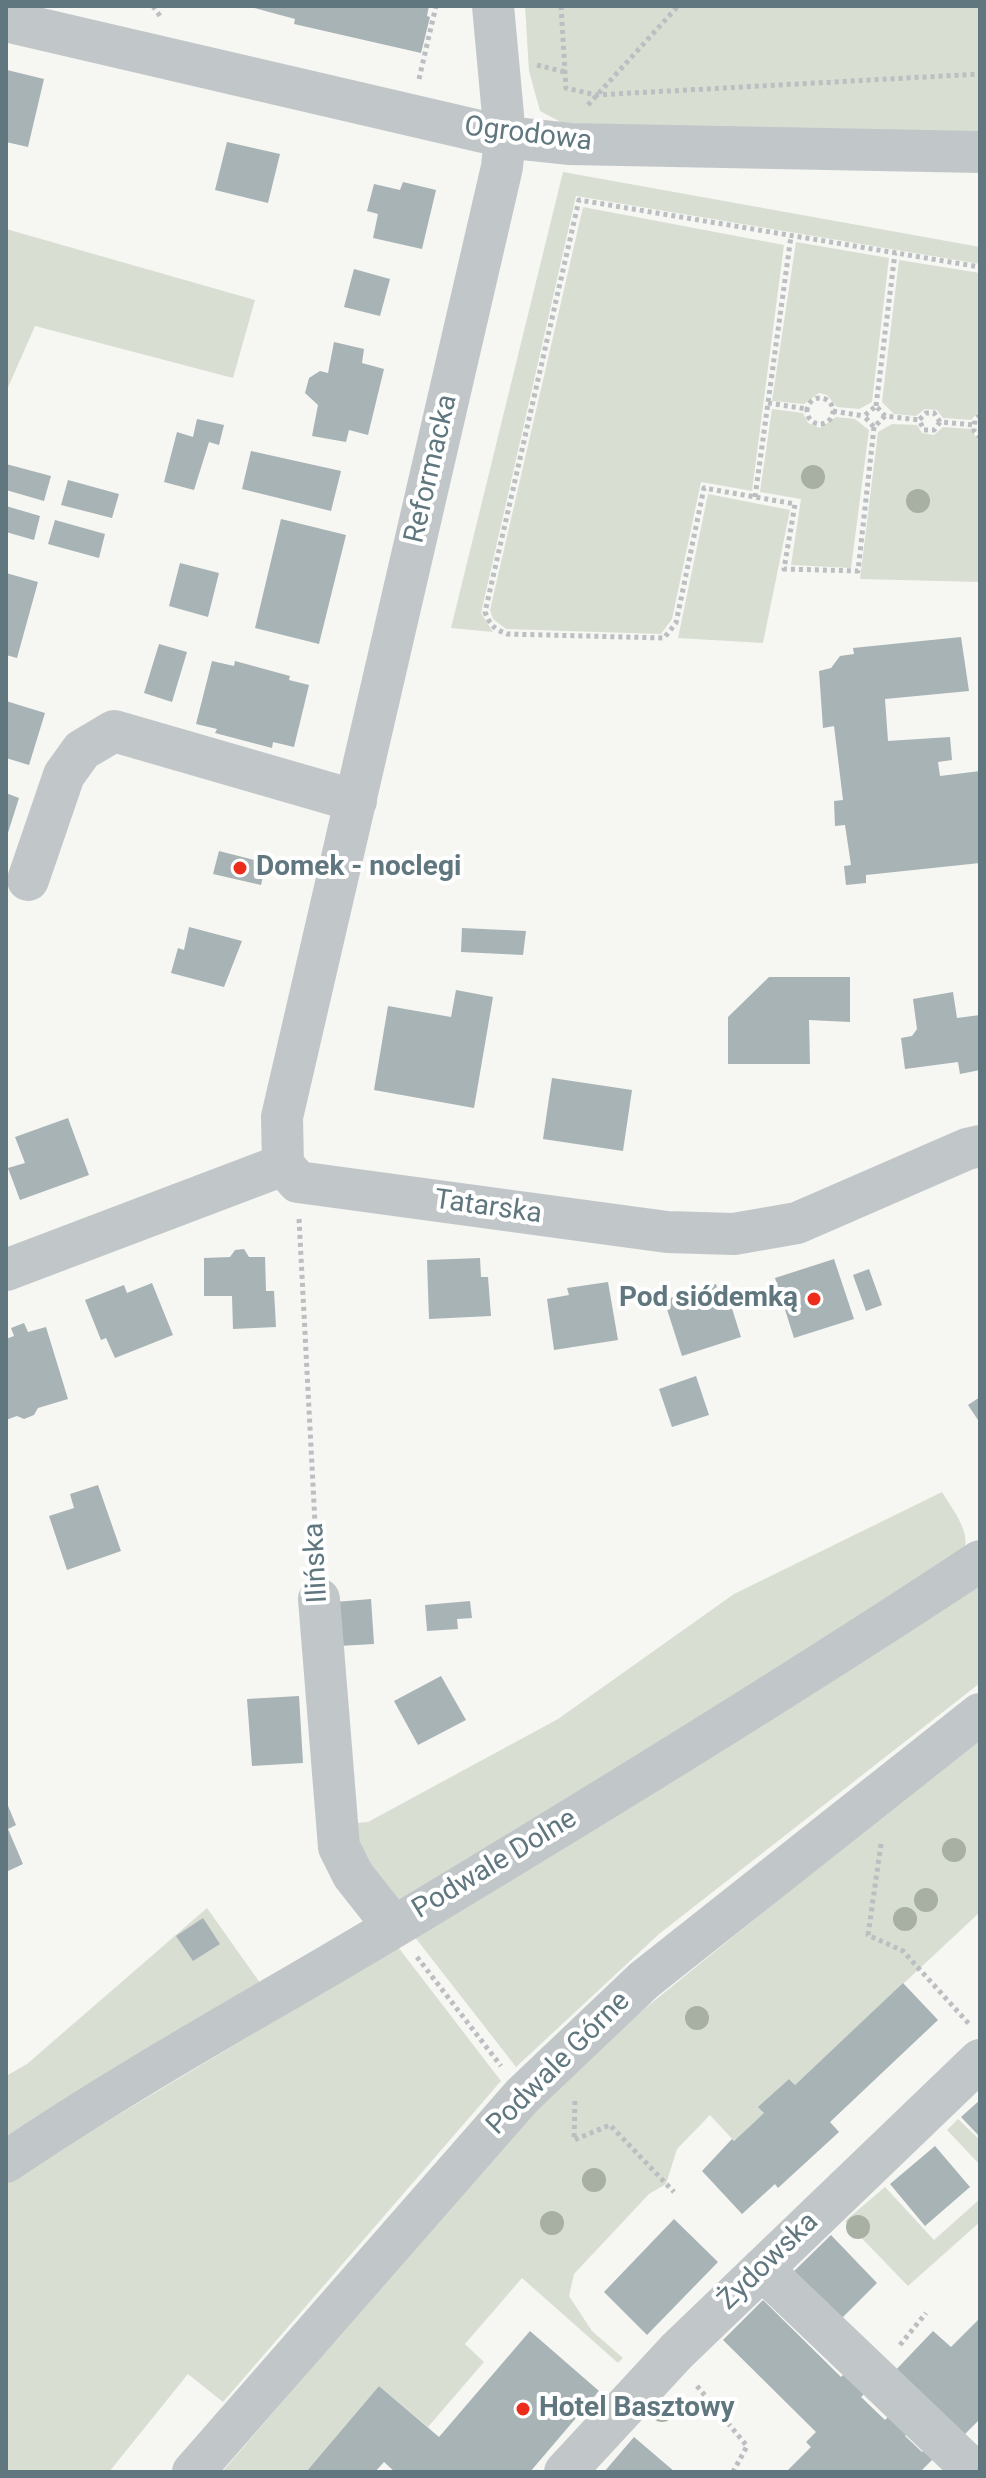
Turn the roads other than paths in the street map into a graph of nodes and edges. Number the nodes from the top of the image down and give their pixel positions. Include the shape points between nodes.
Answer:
1 (493, 6) edge
2 (6, 21) edge
3 (90, 23) edge
4 (505, 137) junction
5 (980, 152) edge
6 (356, 801) junction
7 (28, 880) dead end
8 (980, 1146) edge
9 (290, 1174) junction
10 (6, 1270) edge
11 (980, 1561) edge
12 (319, 1599) road end
13 (980, 1714) edge
14 (394, 1927) junction
15 (980, 2060) edge
16 (6, 2162) edge
17 (762, 2269) junction
18 (193, 2472) edge
19 (565, 2472) edge
20 (975, 2472) edge

1 - 4 street, Reformacka
2 - 3 street, Ogrodowa
3 - 4 street, Ogrodowa
4 - 5 street, Ogrodowa via 570,144
4 - 6 street, Reformacka
6 - 7 street via 114,731 82,750 64,775
6 - 9 street, Reformacka via 282,1117
8 - 9 street, Tatarska via 797,1223 734,1234 667,1232
9 - 10 street, Tatarska
11 - 14 street, Podwale Dolne via 827,1662
12 - 14 street, Ilińska via 339,1847 353,1875
13 - 18 street, Podwale Górne via 644,1980 522,2096
14 - 16 street, Podwale Dolne via 97,2100
15 - 17 street, Żydowska
17 - 19 street, Żydowska via 653,2375
17 - 20 street

